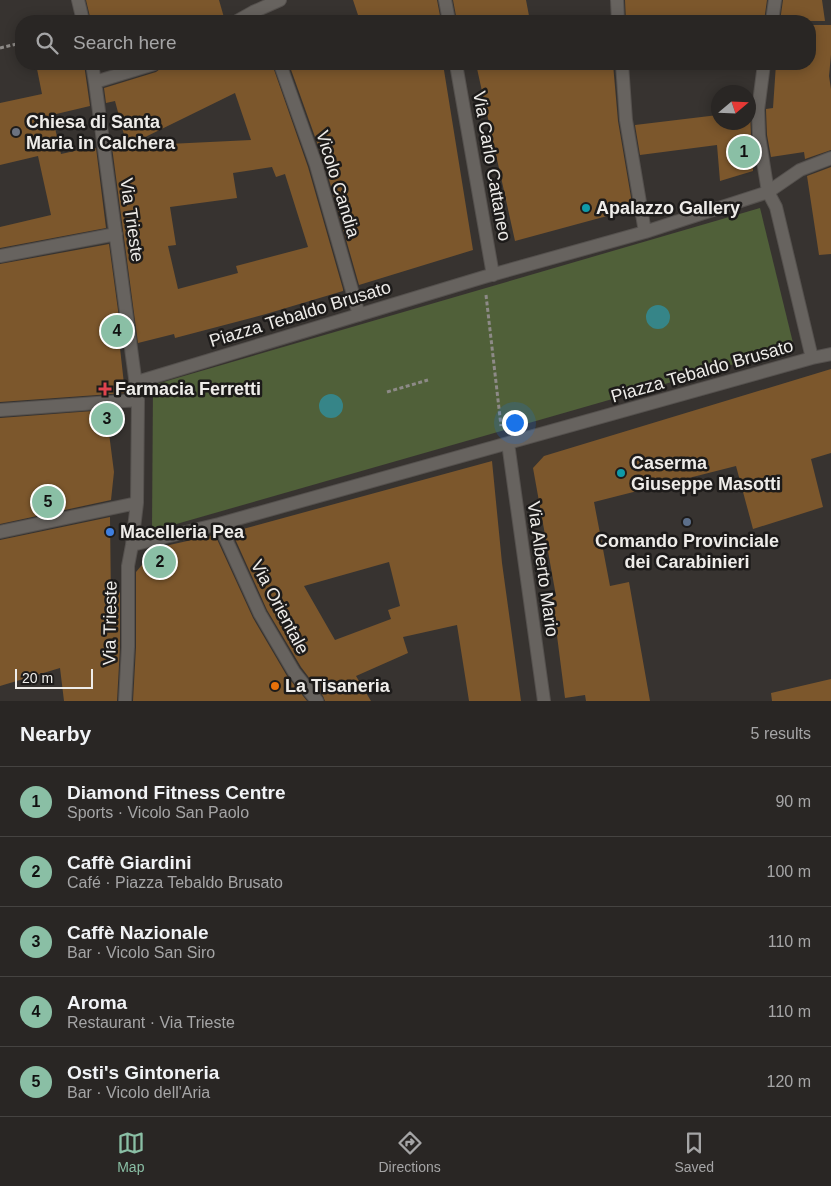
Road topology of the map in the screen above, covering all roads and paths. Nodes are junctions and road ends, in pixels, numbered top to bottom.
1 (78, 0) edge
2 (280, 0) edge
3 (445, 0) edge
4 (617, 0) edge
5 (775, 0) edge
6 (81, 15) edge
7 (259, 15) edge
8 (448, 15) edge
9 (618, 15) edge
10 (773, 15) edge
11 (15, 44) edge
12 (0, 48) edge
13 (93, 70) edge
14 (135, 70) edge
15 (282, 70) edge
16 (457, 70) edge
17 (622, 70) edge
18 (763, 70) edge
19 (96, 82) junction
20 (831, 158) edge
21 (768, 192) junction
22 (645, 232) junction
23 (116, 234) junction
24 (0, 256) edge
25 (493, 275) junction
26 (486, 296) dead end
27 (358, 315) junction
28 (831, 354) edge
29 (812, 358) junction
30 (428, 380) dead end
31 (137, 382) junction
32 (387, 392) dead end
33 (138, 400) junction
34 (0, 410) edge
35 (500, 422) dead end
36 (508, 443) junction
37 (138, 504) junction
38 (219, 524) junction
39 (0, 532) edge
40 (132, 546) junction
41 (125, 701) edge
42 (317, 701) edge
43 (544, 701) edge

1 - 6 street
2 - 7 street
3 - 8 street
4 - 9 street
5 - 10 street
11 - 12 path
13 - 19 street, Via Trieste
14 - 19 street
15 - 27 street, Vicolo Candia
16 - 25 street, Via Carlo Cattaneo
17 - 22 street
18 - 21 street
19 - 23 street, Via Trieste
20 - 21 street
21 - 22 street, Piazza Tebaldo Brusato
21 - 29 street, Piazza Tebaldo Brusato
22 - 25 street, Piazza Tebaldo Brusato
23 - 24 street
23 - 31 street, Via Trieste
25 - 27 street, Piazza Tebaldo Brusato
26 - 35 path
27 - 31 street, Piazza Tebaldo Brusato
28 - 29 street
29 - 36 street, Piazza Tebaldo Brusato
30 - 32 path
31 - 33 street
33 - 34 street
33 - 37 street
36 - 38 street, Piazza Tebaldo Brusato
36 - 43 street, Via Alberto Mario
37 - 39 street
37 - 40 street
38 - 40 street, Piazza Tebaldo Brusato
38 - 42 street, Via Orientale
40 - 41 street, Via Trieste

